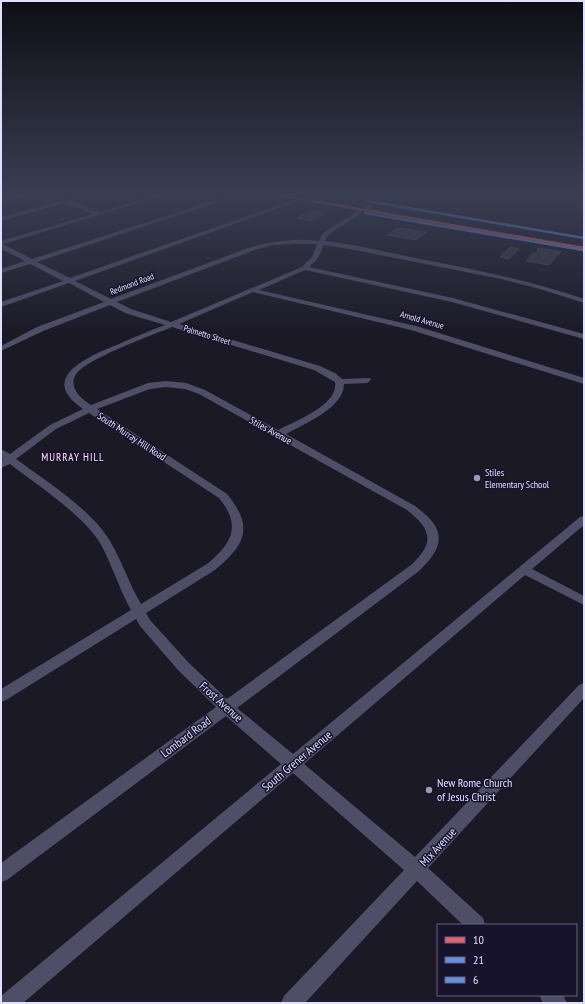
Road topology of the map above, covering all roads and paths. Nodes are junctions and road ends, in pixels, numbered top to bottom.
1 (91, 242) edge
2 (175, 242) edge
3 (320, 242) junction
4 (559, 242) edge
5 (1, 244) edge
6 (584, 246) edge
7 (31, 261) junction
8 (304, 268) junction
9 (1, 271) edge
10 (68, 281) junction
11 (252, 290) junction
12 (584, 301) edge
13 (109, 303) junction
14 (1, 305) edge
15 (170, 325) junction
16 (584, 337) edge
17 (1, 349) edge
18 (366, 380) dead end
19 (339, 382) junction
20 (584, 382) edge
21 (91, 409) junction
22 (279, 434) junction
23 (4, 459) edge
24 (584, 519) edge
25 (434, 533) joint
26 (523, 569) junction
27 (584, 601) edge
28 (139, 611) junction
29 (584, 689) edge
30 (1, 696) edge
31 (226, 707) junction
32 (294, 764) junction
33 (416, 870) junction
34 (1, 874) edge
35 (475, 924) edge
36 (8, 1003) edge
37 (290, 1003) edge

1 - 7 street
2 - 10 street
3 - 8 street, South Murray Hill Road
3 - 12 street, Redmond Road
3 - 13 street, Redmond Road
4 - 6 main road
5 - 7 street, Palmetto Street
7 - 9 street
7 - 10 street, Palmetto Street
8 - 11 street, South Murray Hill Road
8 - 16 street
10 - 13 street, Palmetto Street
10 - 14 street
11 - 15 street, South Murray Hill Road
11 - 20 street, Arnold Avenue
13 - 15 street, Palmetto Street
13 - 17 street, Redmond Road
15 - 19 street, Palmetto Street
15 - 21 street, South Murray Hill Road
18 - 19 street
19 - 22 street
21 - 22 street, Stiles Avenue
21 - 23 street, Stiles Avenue
21 - 28 street, South Murray Hill Road
22 - 25 street, Stiles Avenue
23 - 28 street, Frost Avenue
24 - 26 street, South Grener Avenue
25 - 31 street, Lombard Road
26 - 27 street
26 - 32 street, South Grener Avenue
28 - 30 street, South Murray Hill Road
28 - 31 street, Frost Avenue
29 - 33 street, Mix Avenue
31 - 32 street, Frost Avenue
31 - 34 street, Lombard Road
32 - 33 street, Frost Avenue
32 - 36 street, South Grener Avenue
33 - 35 street, Frost Avenue
33 - 37 street, Mix Avenue

